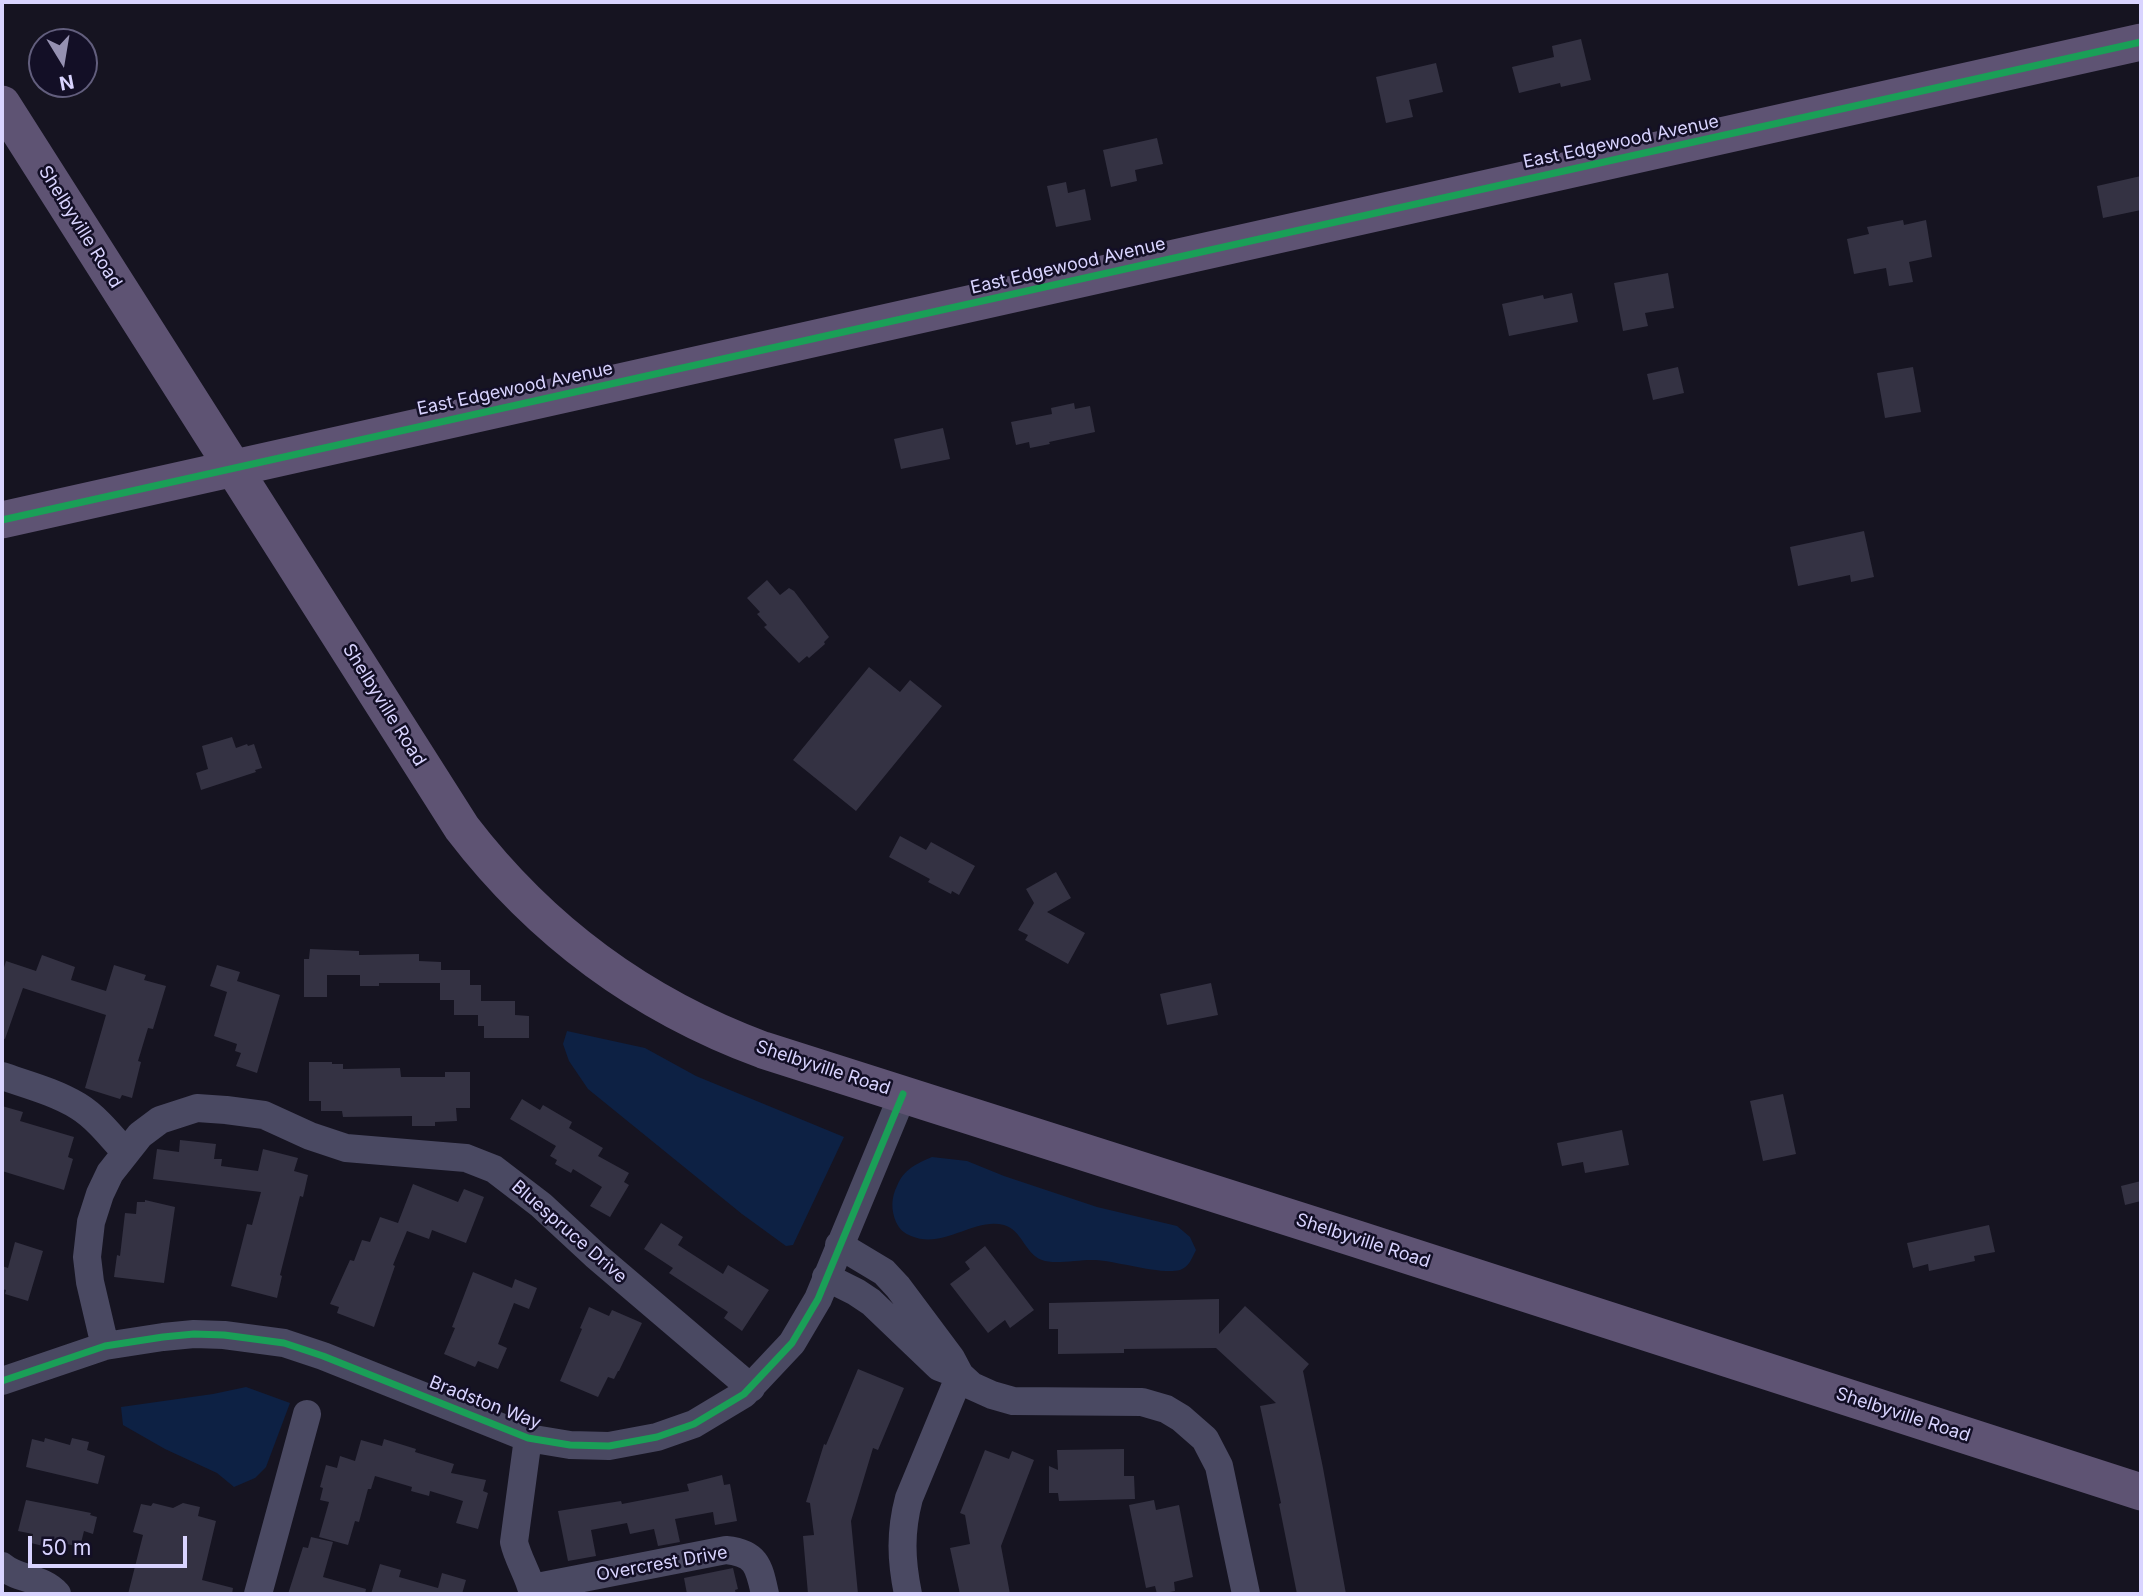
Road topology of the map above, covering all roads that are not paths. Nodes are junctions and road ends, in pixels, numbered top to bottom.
1 (2141, 42) edge
2 (2, 104) edge
3 (233, 467) junction
4 (2, 520) edge
5 (2, 1076) edge
6 (902, 1094) junction
7 (125, 1152) junction
8 (839, 1245) junction
9 (827, 1278) junction
10 (105, 1346) junction
11 (960, 1375) junction
12 (2, 1381) edge
13 (751, 1388) junction
14 (307, 1414) dead end
15 (528, 1438) junction
16 (2141, 1492) edge
17 (2, 1566) edge
18 (532, 1591) edge
19 (57, 1594) edge
20 (258, 1594) edge
21 (765, 1594) edge
22 (908, 1594) edge
23 (1245, 1594) edge

1 - 3 main road, East Edgewood Avenue
2 - 3 main road, Shelbyville Road
3 - 4 main road, East Edgewood Avenue
3 - 6 main road, Shelbyville Road
5 - 7 street
6 - 8 street, Bradston Way
6 - 16 main road, Shelbyville Road
7 - 10 street, Bluespruce Drive
7 - 13 street, Bluespruce Drive
8 - 9 street, Bradston Way
8 - 11 street
9 - 11 street
9 - 13 street, Bradston Way
10 - 12 street, Bradston Way
10 - 15 street, Bradston Way
11 - 22 street
11 - 23 street
13 - 15 street, Bradston Way
14 - 20 street
15 - 18 street, Overcrest Drive
17 - 19 street
18 - 21 street, Overcrest Drive

